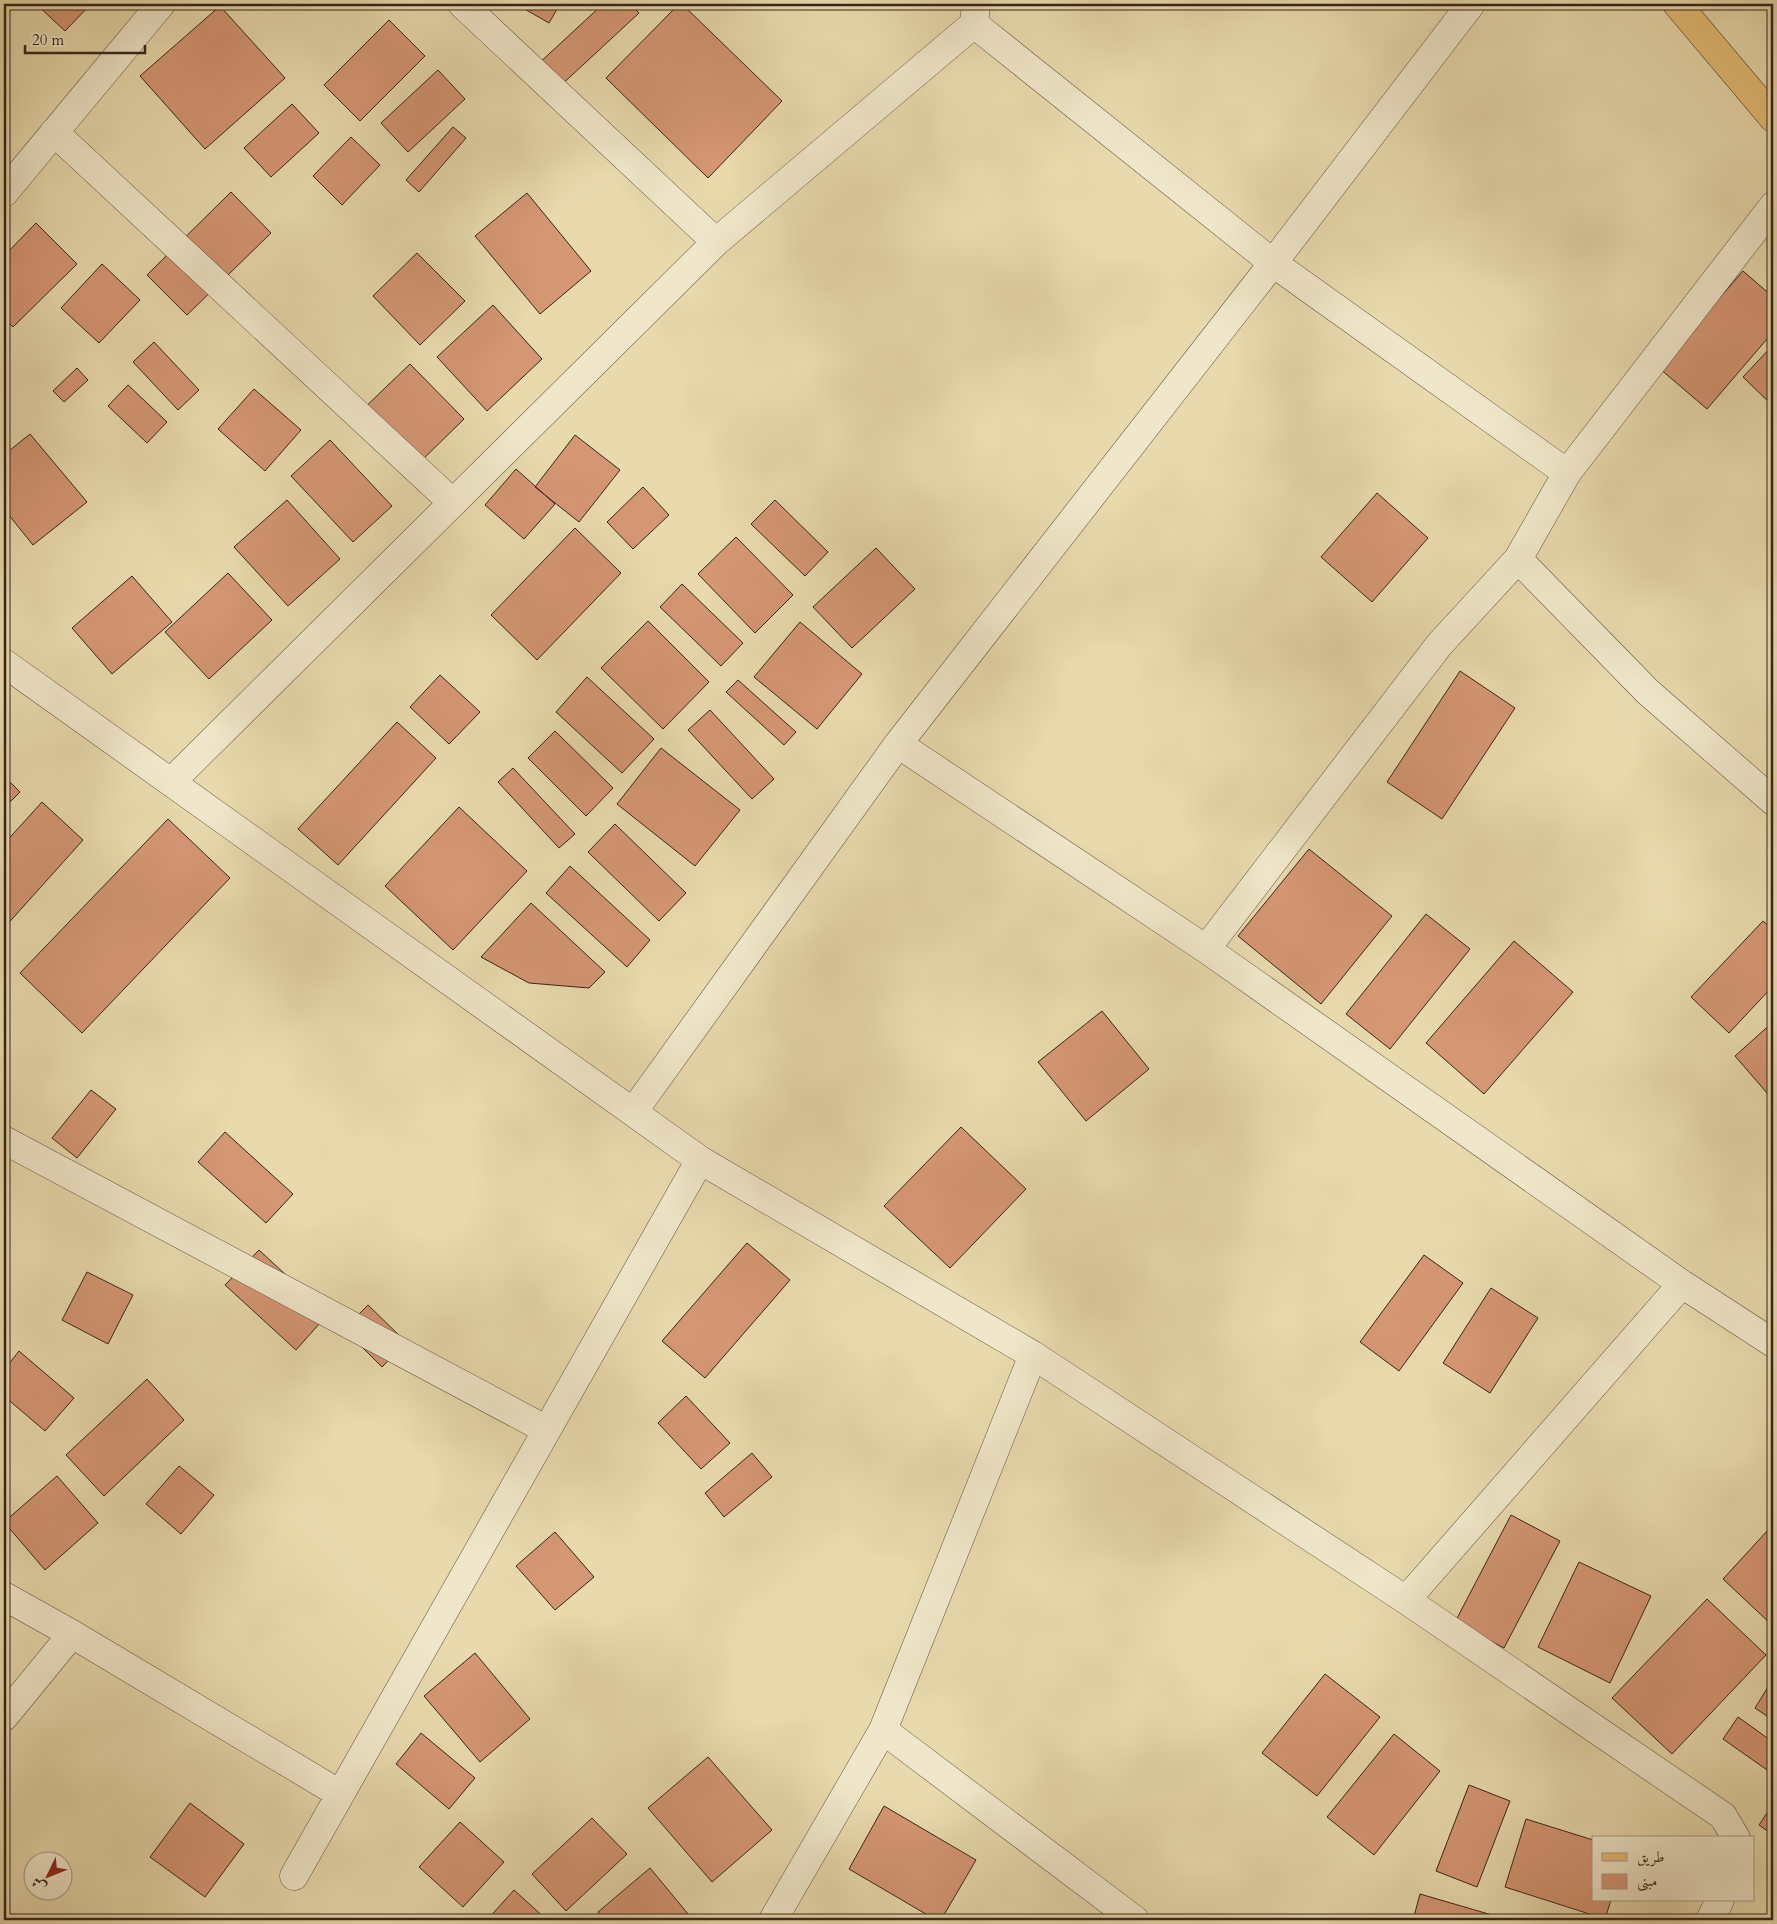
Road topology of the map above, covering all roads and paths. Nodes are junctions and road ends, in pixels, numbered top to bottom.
1 (161, 4) edge
2 (462, 4) edge
3 (1471, 4) edge
4 (1677, 4) edge
5 (975, 14) edge
6 (1773, 118) edge
7 (54, 132) junction
8 (4, 193) edge
9 (1773, 206) edge
10 (716, 242) junction
11 (1273, 263) junction
12 (1567, 473) junction
13 (453, 503) junction
14 (1518, 559) junction
15 (4, 663) edge
16 (898, 744) junction
17 (171, 782) junction
18 (1773, 801) edge
19 (1206, 949) junction
20 (633, 1112) junction
21 (4, 1140) edge
22 (700, 1160) junction
23 (1682, 1284) junction
24 (1773, 1343) edge
25 (1033, 1356) junction
26 (547, 1430) junction
27 (4, 1596) edge
28 (1406, 1600) junction
29 (72, 1634) junction
30 (4, 1717) edge
31 (883, 1730) junction
32 (340, 1794) junction
33 (1735, 1836) edge
34 (294, 1876) dead end
35 (1719, 1902) edge
36 (773, 1920) edge
37 (1135, 1920) edge
38 (1710, 1920) edge

1 - 7 street
2 - 10 street
3 - 11 street
4 - 6 main road
5 - 10 street
5 - 11 street
7 - 8 street
7 - 13 street
9 - 12 street
10 - 13 street
11 - 12 street
11 - 16 street
12 - 14 street
13 - 17 street
14 - 18 street
14 - 19 street
15 - 17 street
16 - 19 street
16 - 20 street
17 - 20 street
19 - 23 street
20 - 22 street
21 - 26 street
22 - 25 street
22 - 26 street
23 - 24 street
23 - 28 street
25 - 28 street
25 - 31 street
26 - 32 street
27 - 29 street
28 - 33 street
29 - 30 street
29 - 32 street
31 - 36 street
31 - 37 street
32 - 34 street
35 - 38 street

